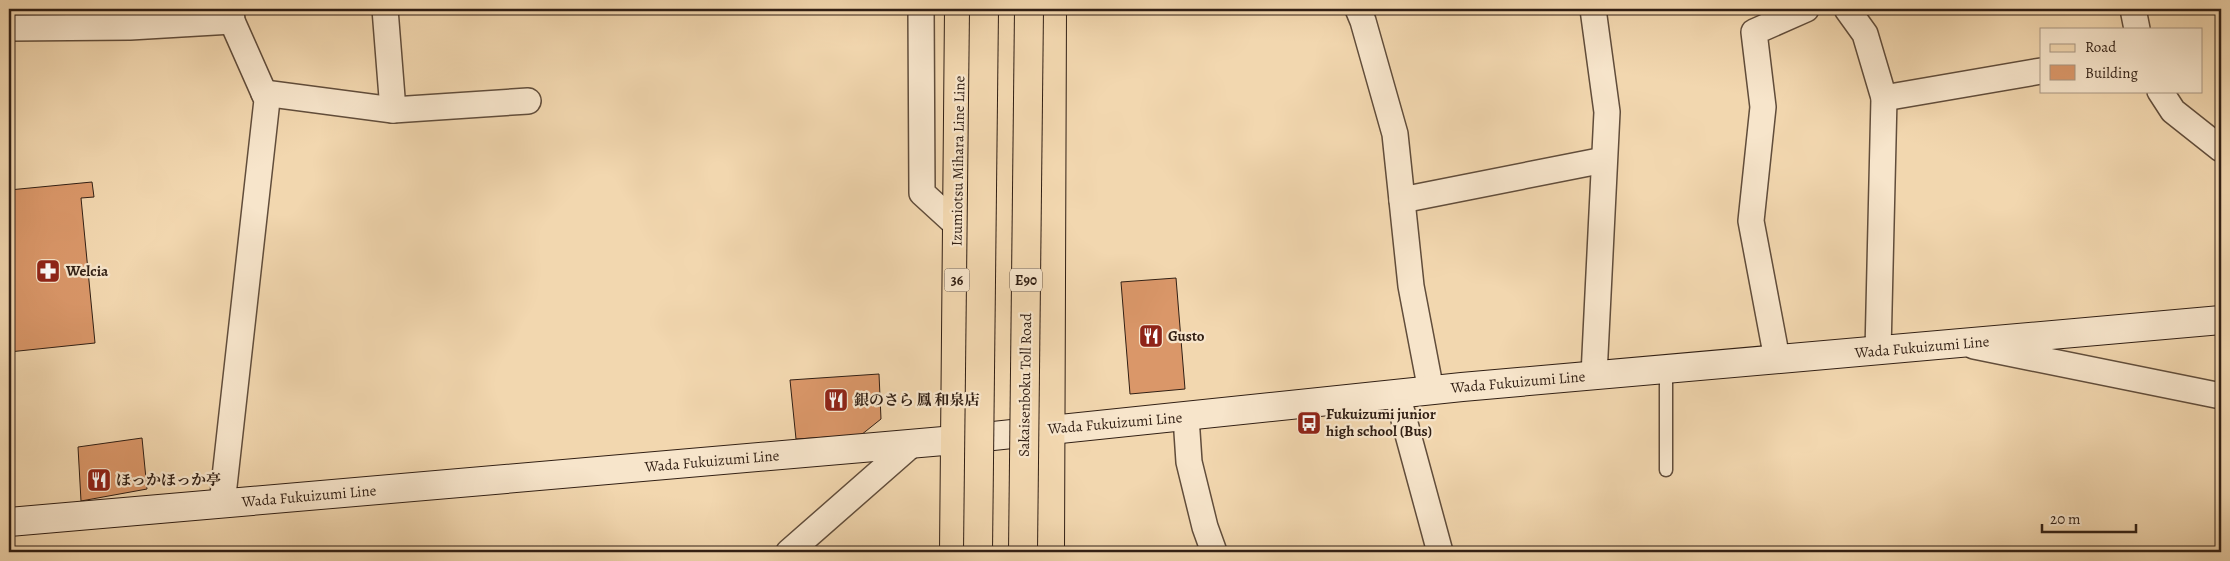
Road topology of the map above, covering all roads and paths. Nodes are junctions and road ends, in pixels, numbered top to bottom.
1 (385, 9) edge
2 (921, 9) edge
3 (960, 9) edge
4 (984, 9) edge
5 (1029, 9) edge
6 (1052, 9) edge
7 (1358, 9) edge
8 (1593, 9) edge
9 (1806, 9) edge
10 (1847, 9) edge
11 (2133, 9) edge
12 (231, 15) edge
13 (9, 28) edge
14 (2137, 28) edge
15 (2040, 71) edge
16 (2161, 92) edge
17 (264, 93) junction
18 (1884, 98) junction
19 (528, 101) dead end
20 (393, 110) junction
21 (2221, 148) edge
22 (1604, 160) junction
23 (1402, 200) junction
24 (957, 226) junction
25 (2221, 320) edge
26 (1962, 343) junction
27 (1878, 351) junction
28 (1777, 359) junction
29 (1666, 369) junction
30 (1594, 375) junction
31 (1431, 391) junction
32 (1396, 394) junction
33 (2221, 396) edge
34 (1186, 417) junction
35 (1051, 429) junction
36 (955, 440) junction
37 (912, 444) junction
38 (1666, 470) dead end
39 (222, 504) junction
40 (9, 522) edge
41 (789, 552) edge
42 (954, 552) edge
43 (978, 552) edge
44 (1023, 552) edge
45 (1050, 552) edge
46 (1214, 552) edge
47 (1440, 552) edge

1 - 20 street
2 - 24 street
3 - 24 main road, Izumiotsu Mihara Line Line / 36
4 - 43 main road, bridge
5 - 44 main road, Sakaisenboku Toll Road / E90, bridge
6 - 35 main road
7 - 23 street
8 - 22 street
9 - 28 street
10 - 18 street
11 - 14 street
12 - 13 street
12 - 17 street
15 - 18 street
16 - 21 street
17 - 20 street
17 - 39 street
18 - 27 street
19 - 20 street
22 - 23 street
22 - 30 street
23 - 31 street
24 - 36 main road, Izumiotsu Mihara Line Line / 36
25 - 26 main road, Wada Fukuizumi Line
26 - 27 main road, Wada Fukuizumi Line
26 - 33 street
27 - 28 main road, Wada Fukuizumi Line
28 - 29 main road, Wada Fukuizumi Line
29 - 30 main road, Wada Fukuizumi Line
29 - 38 lane
30 - 31 main road, Wada Fukuizumi Line
31 - 32 main road, Wada Fukuizumi Line
32 - 34 main road, Wada Fukuizumi Line
32 - 47 street
34 - 35 main road, Wada Fukuizumi Line
34 - 46 street
35 - 36 main road, Wada Fukuizumi Line
35 - 45 main road
36 - 37 main road, Wada Fukuizumi Line
36 - 42 main road, Izumiotsu Mihara Line Line / 36
37 - 39 main road, Wada Fukuizumi Line
37 - 41 street
39 - 40 main road, Wada Fukuizumi Line

